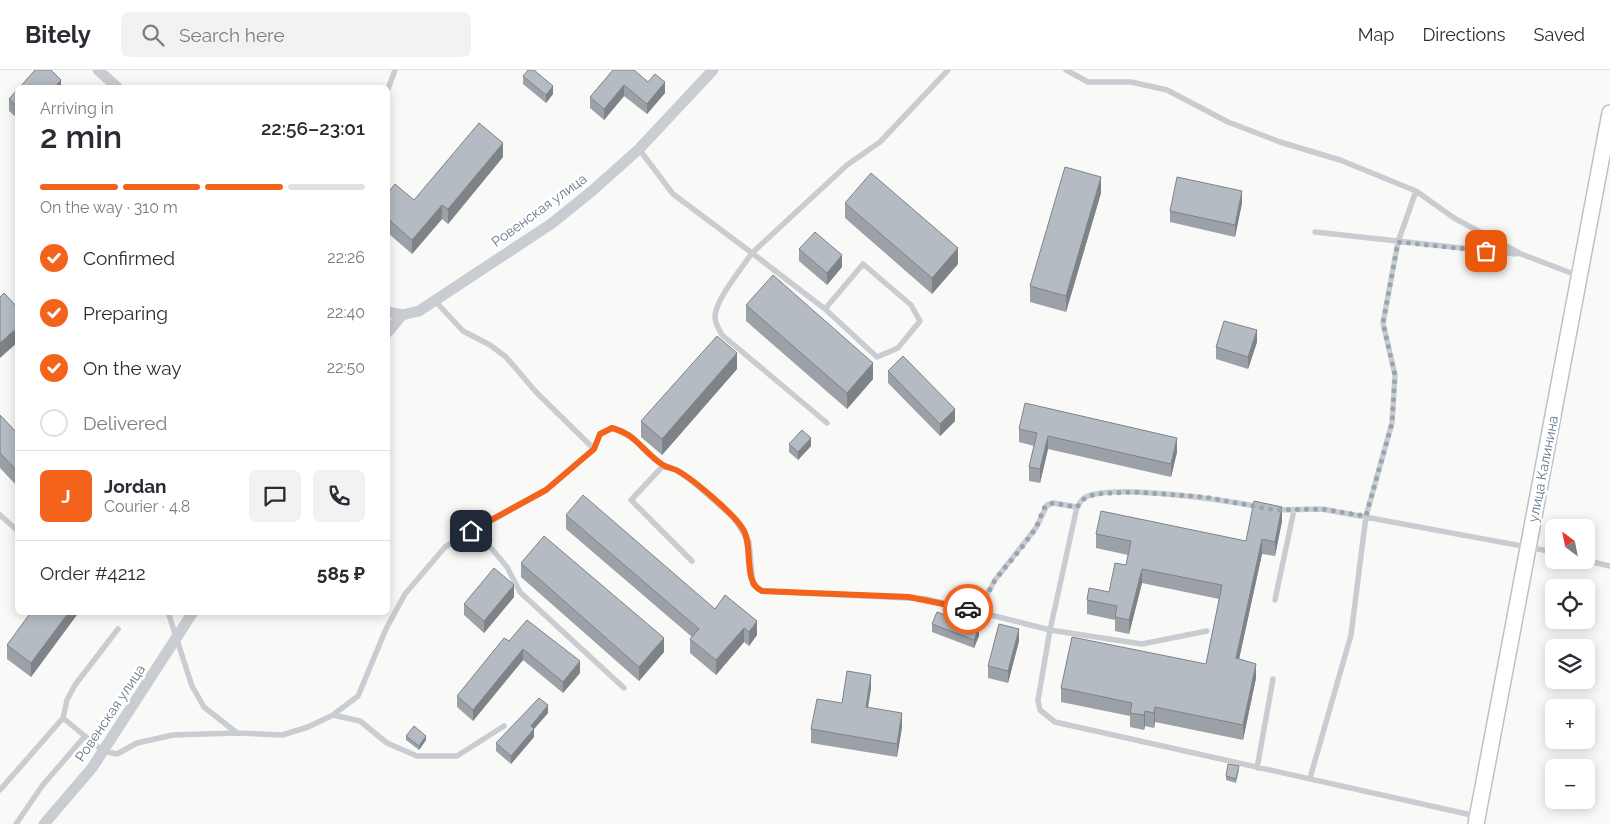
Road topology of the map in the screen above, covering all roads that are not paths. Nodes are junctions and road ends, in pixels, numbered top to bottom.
1 (98, 70) edge
2 (395, 70) edge
3 (713, 70) edge
4 (948, 70) edge
5 (1066, 70) edge
6 (115, 85) edge
7 (389, 85) edge
8 (1610, 113) edge
9 (638, 149) junction
10 (1416, 191) junction
11 (1315, 232) dead end
12 (1398, 242) junction
13 (752, 253) junction
14 (1521, 254) junction
15 (1579, 276) junction
16 (436, 302) junction
17 (825, 308) junction
18 (390, 312) edge
19 (402, 315) junction
20 (390, 330) edge
21 (827, 423) dead end
22 (594, 449) junction
23 (663, 466) junction
24 (1077, 507) junction
25 (1294, 510) junction
26 (0, 515) edge
27 (1366, 516) junction
28 (15, 528) edge
29 (471, 531) junction
30 (1529, 546) junction
31 (1545, 550) edge
32 (692, 561) dead end
33 (1595, 563) edge
34 (1610, 566) edge
35 (1275, 600) dead end
36 (978, 612) junction
37 (169, 615) edge
38 (191, 615) edge
39 (118, 629) dead end
40 (1050, 630) junction
41 (1207, 631) dead end
42 (177, 638) junction
43 (1273, 679) dead end
44 (624, 688) dead end
45 (333, 715) junction
46 (63, 718) junction
47 (504, 726) dead end
48 (237, 733) junction
49 (84, 736) junction
50 (103, 751) junction
51 (1257, 768) junction
52 (1310, 778) junction
53 (0, 790) edge
54 (1477, 820) edge
55 (16, 824) edge
56 (44, 824) edge

1 - 6 street
2 - 7 lane
3 - 9 street, Ровенская улица
4 - 13 lane
5 - 10 lane
8 - 15 main road, улица Калинина
9 - 13 lane
9 - 16 street, Ровенская улица
10 - 12 lane
10 - 14 lane
11 - 12 lane
12 - 14 lane
12 - 27 lane
13 - 17 lane
13 - 21 lane
14 - 15 lane
15 - 30 main road, улица Калинина
16 - 19 street, Ровенская улица
16 - 22 lane
17 - 17 lane
18 - 19 street
19 - 20 street
22 - 23 lane
22 - 29 lane
23 - 32 lane
23 - 36 lane
24 - 25 lane
24 - 36 lane
24 - 40 lane
25 - 27 lane
25 - 35 lane
26 - 28 lane
27 - 30 lane
27 - 52 lane
29 - 44 lane
29 - 45 lane
30 - 31 lane
30 - 54 main road, улица Калинина
33 - 34 lane
36 - 40 lane
37 - 42 lane
38 - 42 street, Ровенская улица
39 - 46 lane
40 - 41 lane
40 - 51 lane
42 - 48 lane
42 - 50 street, Ровенская улица
43 - 51 lane
45 - 47 lane
45 - 48 lane
46 - 49 lane
46 - 53 lane
48 - 50 lane
49 - 50 lane
49 - 55 lane
50 - 56 street, Ровенская улица
51 - 52 lane
52 - 54 lane

